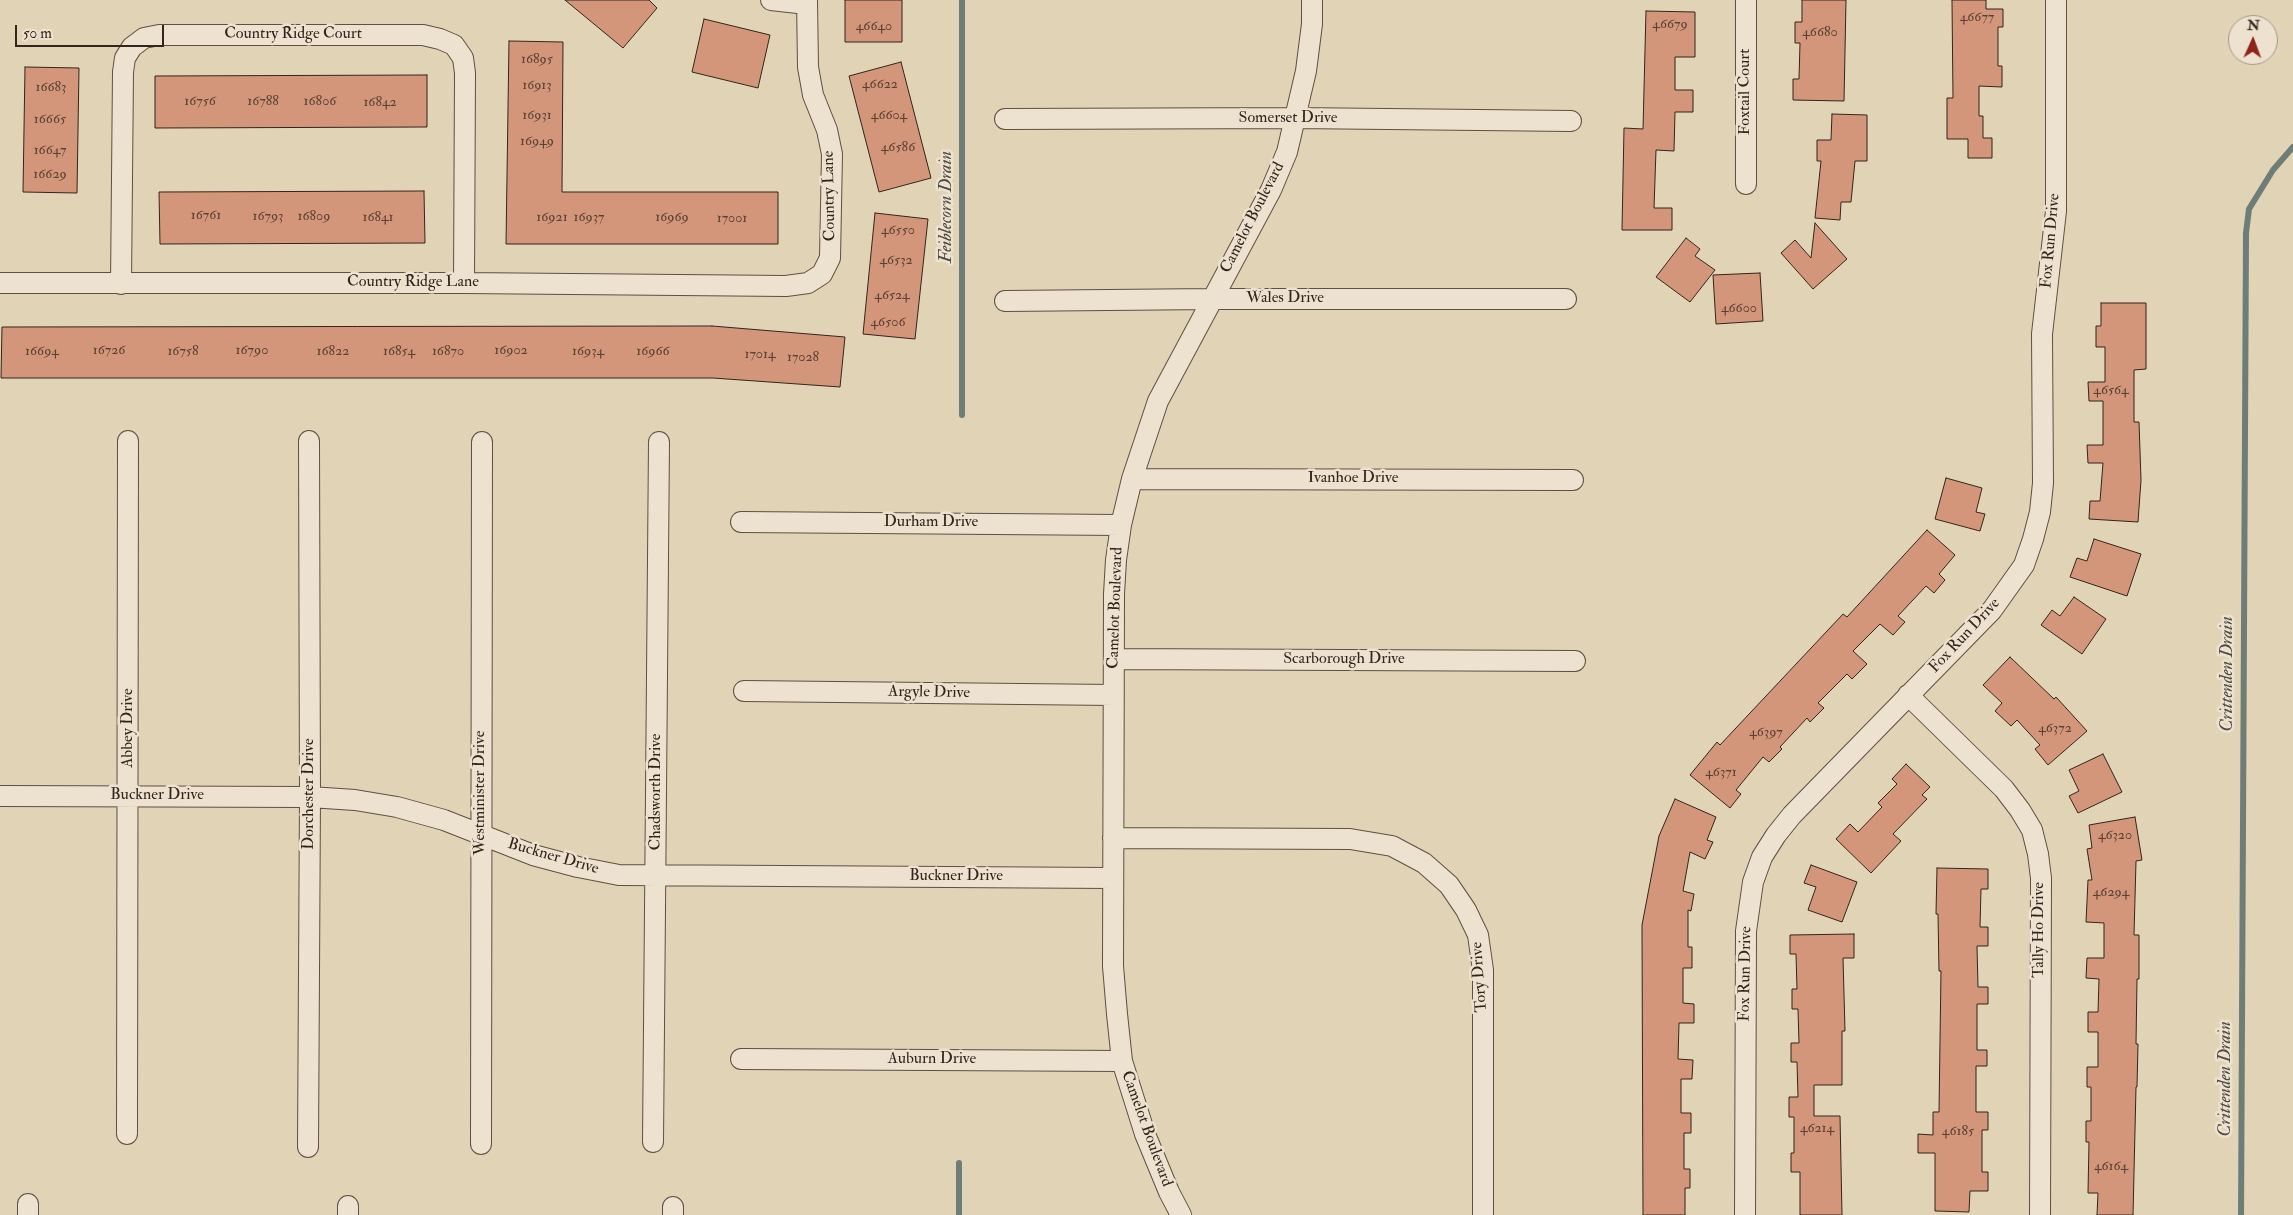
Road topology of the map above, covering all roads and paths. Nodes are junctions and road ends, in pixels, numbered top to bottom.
1 (771, 0) edge
2 (1312, 0) edge
3 (1746, 0) edge
4 (2056, 0) edge
5 (807, 2) edge
6 (1295, 118) junction
7 (1005, 119) dead end
8 (1571, 121) dead end
9 (1746, 184) dead end
10 (822, 274) joint
11 (0, 283) edge
12 (464, 283) junction
13 (122, 284) junction
14 (1211, 299) junction
15 (1566, 299) dead end
16 (1004, 301) dead end
17 (128, 441) dead end
18 (309, 441) dead end
19 (482, 442) dead end
20 (659, 442) dead end
21 (1132, 479) junction
22 (1573, 480) dead end
23 (741, 522) dead end
24 (1121, 525) junction
25 (1114, 660) junction
26 (1575, 661) dead end
27 (744, 691) dead end
28 (1113, 695) junction
29 (1908, 695) junction
30 (0, 796) edge
31 (129, 796) junction
32 (310, 797) junction
33 (480, 834) junction
34 (1114, 838) junction
35 (656, 876) junction
36 (1113, 878) junction
37 (741, 1060) dead end
38 (1122, 1062) junction
39 (127, 1134) dead end
40 (653, 1142) dead end
41 (481, 1144) dead end
42 (308, 1147) dead end
43 (1181, 1215) edge
44 (1483, 1215) edge
45 (1745, 1215) edge
46 (2040, 1215) edge

1 - 5 street
2 - 6 street, Camelot Boulevard
3 - 9 street, Foxtail Court
4 - 29 street, Fox Run Drive
5 - 10 street, Country Lane
6 - 7 street, Somerset Drive
6 - 8 street, Somerset Drive
6 - 14 street, Camelot Boulevard
10 - 12 street, Country Ridge Lane
11 - 13 street, Country Ridge Lane
12 - 13 street, Country Ridge Lane
12 - 13 street, Country Ridge Court
14 - 15 street, Wales Drive
14 - 16 street, Wales Drive
14 - 21 street, Camelot Boulevard
17 - 31 street, Abbey Drive
18 - 32 street, Dorchester Drive
19 - 33 street, Westminister Drive
20 - 35 street, Chadsworth Drive
21 - 22 street, Ivanhoe Drive
21 - 24 street, Camelot Boulevard
23 - 24 street, Durham Drive
24 - 25 street, Camelot Boulevard
25 - 26 street, Scarborough Drive
25 - 28 street, Camelot Boulevard
27 - 28 street, Argyle Drive
28 - 34 street, Camelot Boulevard
29 - 45 street, Fox Run Drive
29 - 46 street, Tally Ho Drive
30 - 31 street, Buckner Drive
31 - 32 street, Buckner Drive
31 - 39 street, Abbey Drive
32 - 33 street, Buckner Drive
32 - 42 street, Dorchester Drive
33 - 35 street, Buckner Drive
33 - 41 street, Westminister Drive
34 - 36 street, Camelot Boulevard
34 - 44 street, Tory Drive
35 - 36 street, Buckner Drive
35 - 40 street, Chadsworth Drive
36 - 38 street, Camelot Boulevard
37 - 38 street, Auburn Drive
38 - 43 street, Camelot Boulevard

